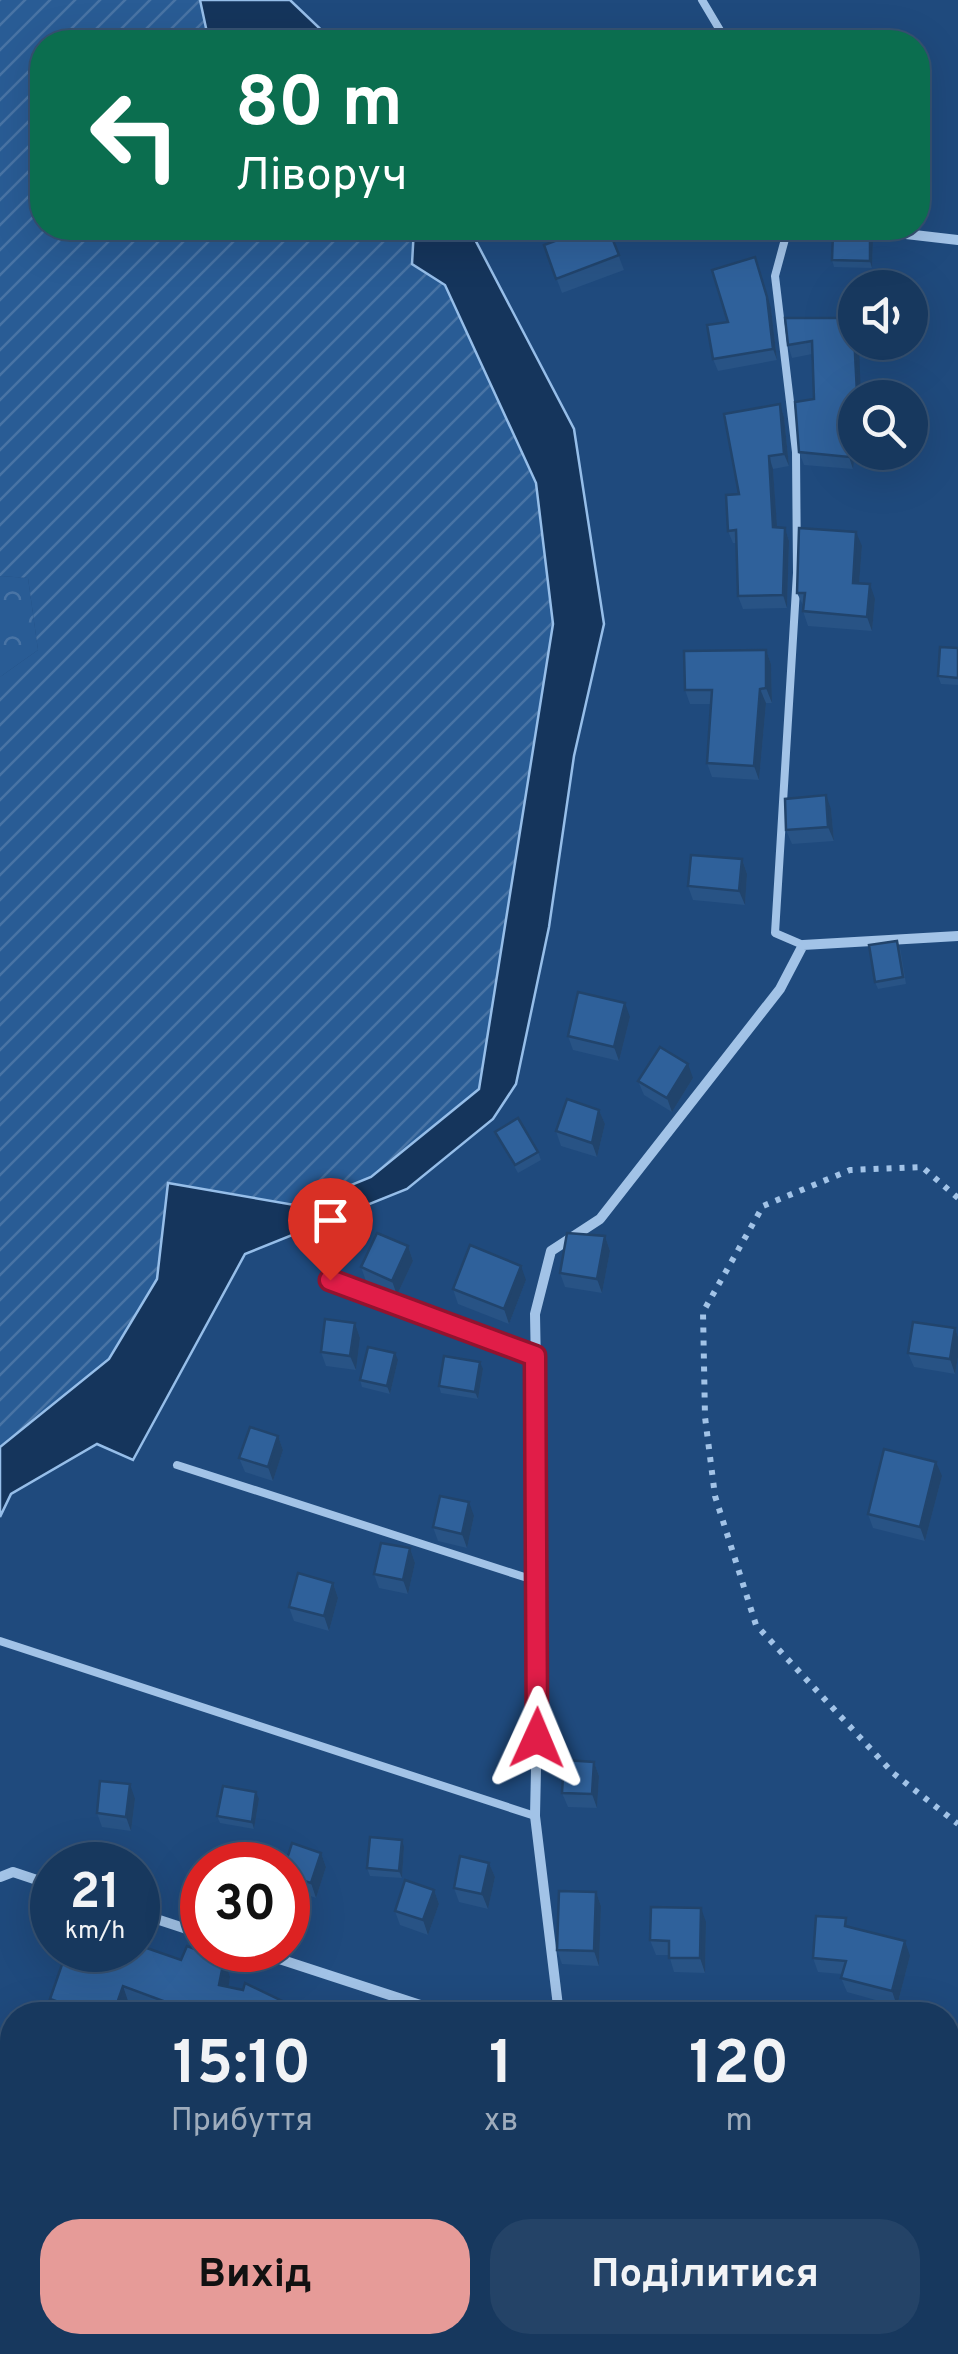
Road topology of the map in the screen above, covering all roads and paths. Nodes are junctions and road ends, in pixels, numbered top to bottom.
1 (702, 0) edge
2 (720, 30) edge
3 (930, 237) edge
4 (785, 240) edge
5 (958, 240) edge
6 (958, 936) edge
7 (803, 945) junction
8 (958, 1198) edge
9 (330, 1280) dead end
10 (535, 1356) junction
11 (177, 1466) dead end
12 (540, 1582) junction
13 (0, 1641) edge
14 (536, 1816) junction
15 (958, 1824) edge
16 (0, 1877) edge
17 (30, 1878) edge
18 (310, 1969) edge
19 (412, 2002) edge
20 (558, 2002) edge

1 - 2 lane
3 - 5 street
4 - 7 lane
6 - 7 street
7 - 10 street
8 - 15 path
9 - 10 lane
10 - 12 street
11 - 12 lane
12 - 14 street
13 - 14 lane
14 - 20 street
16 - 17 street
18 - 19 street

